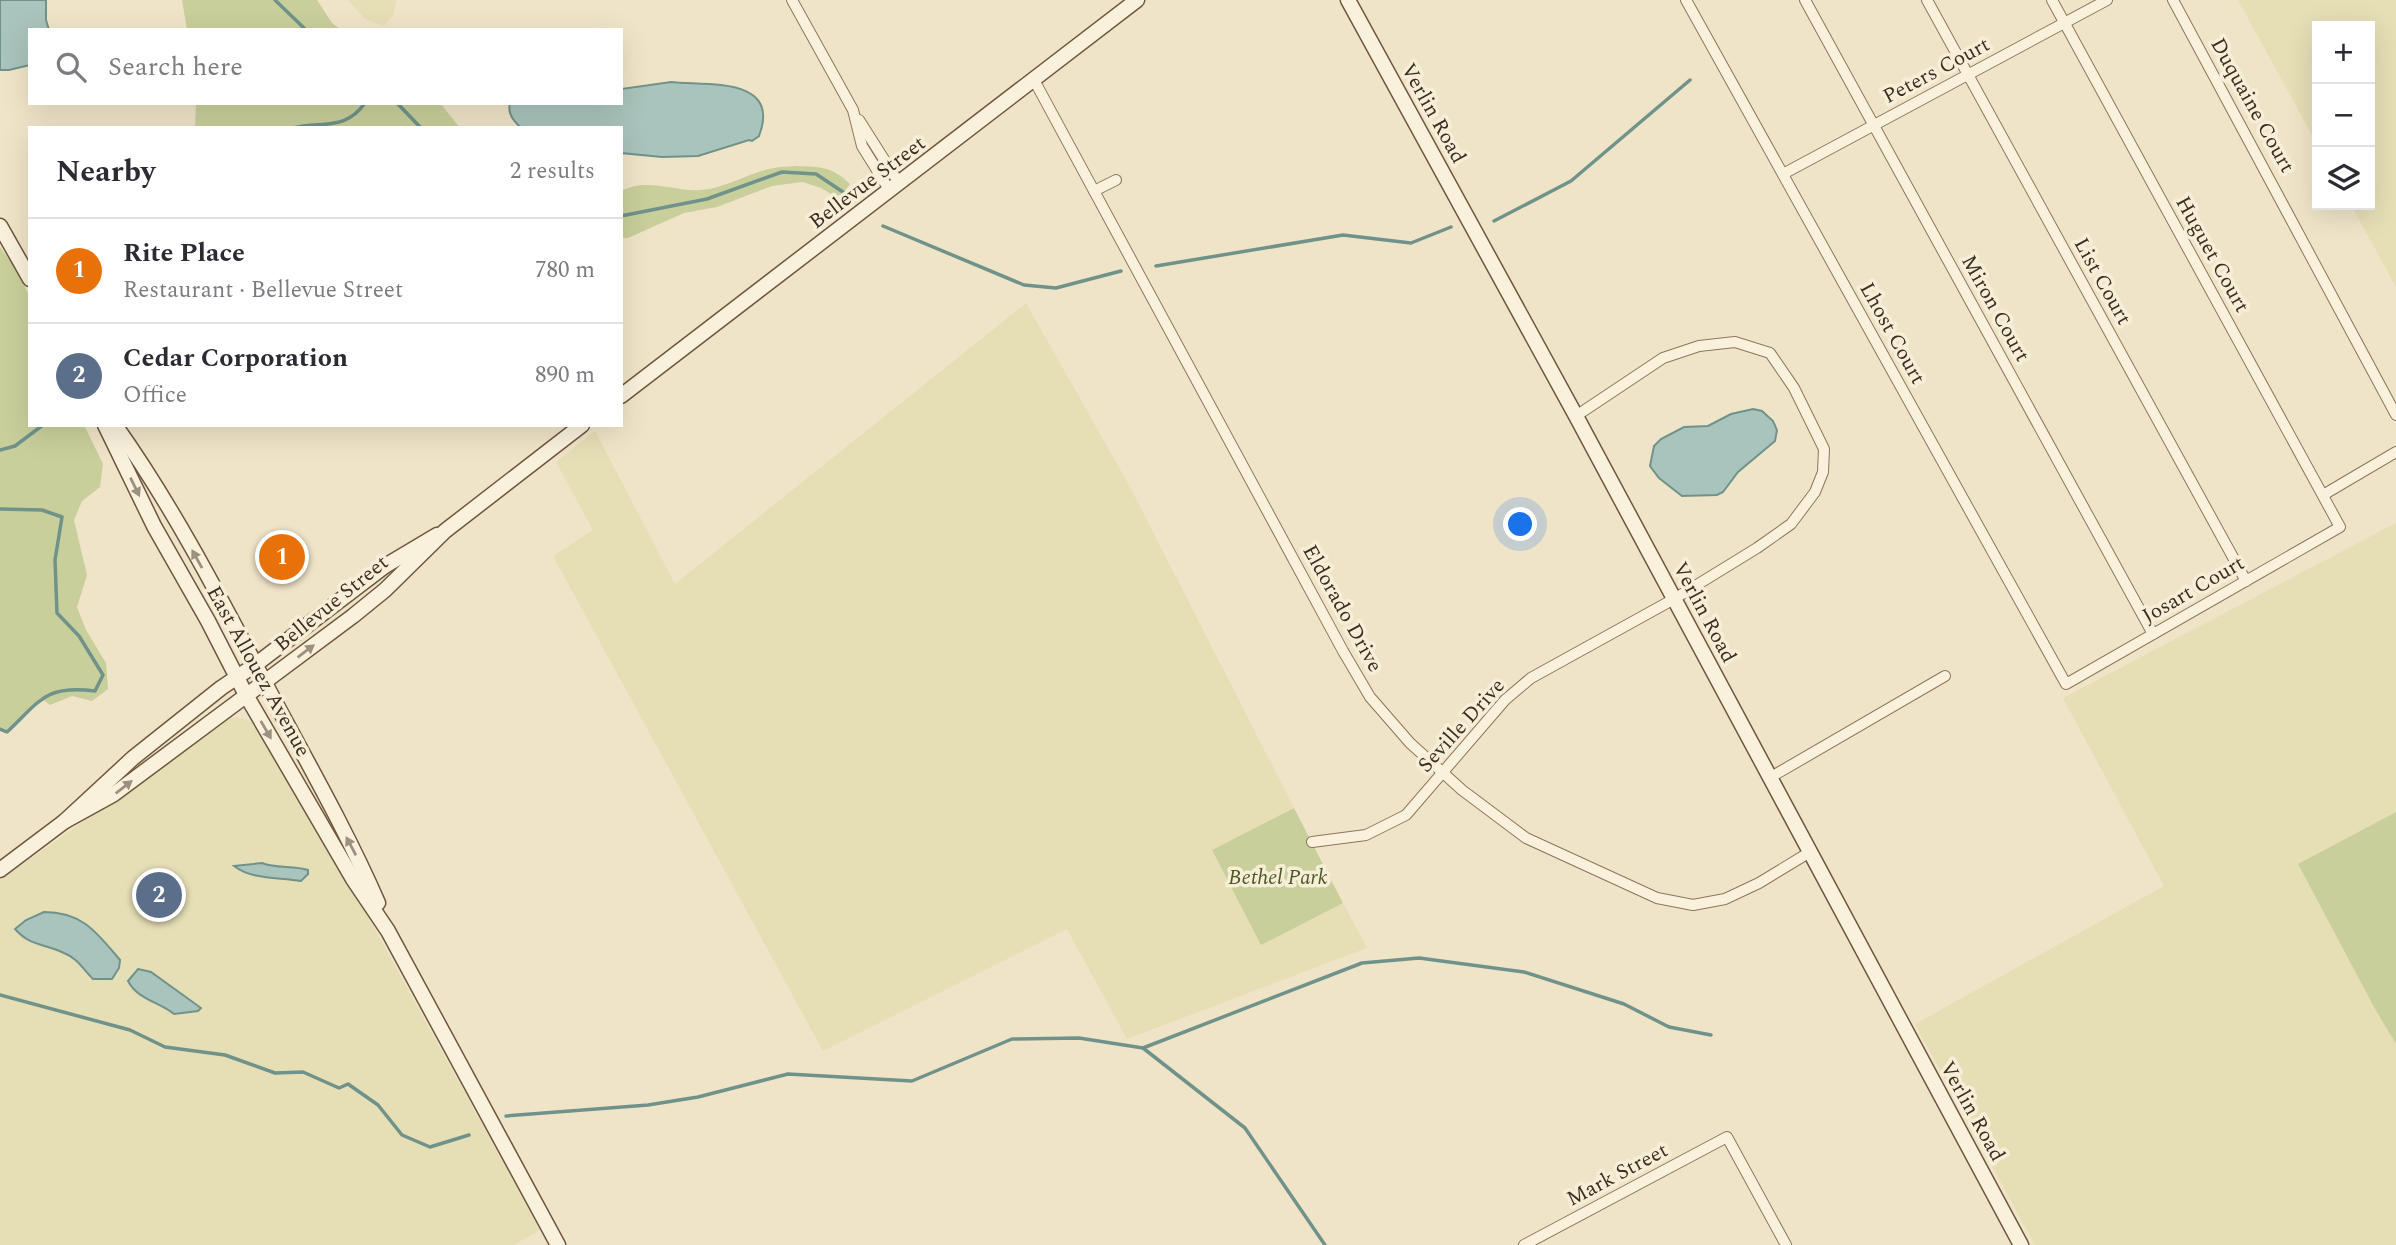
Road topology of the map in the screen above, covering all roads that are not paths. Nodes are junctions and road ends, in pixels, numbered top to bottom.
1 (792, 0) edge
2 (1137, 0) edge
3 (1348, 0) edge
4 (1686, 0) edge
5 (1805, 0) edge
6 (1927, 0) edge
7 (2052, 0) edge
8 (2107, 0) edge
9 (2174, 0) edge
10 (2065, 23) junction
11 (1968, 75) junction
12 (1034, 80) junction
13 (1874, 125) junction
14 (1783, 174) junction
15 (1116, 180) dead end
16 (894, 187) junction
17 (1094, 191) junction
18 (0, 226) edge
19 (28, 275) edge
20 (623, 394) edge
21 (2396, 415) edge
22 (1576, 416) junction
23 (106, 427) edge
24 (116, 427) edge
25 (579, 427) edge
26 (2396, 452) edge
27 (2323, 495) junction
28 (2340, 527) joint
29 (445, 531) junction
30 (2246, 581) junction
31 (1674, 599) junction
32 (2153, 634) junction
33 (255, 665) junction
34 (1945, 676) dead end
35 (237, 677) junction
36 (265, 682) junction
37 (2066, 684) joint
38 (246, 695) junction
39 (1443, 773) junction
40 (1771, 776) junction
41 (65, 821) junction
42 (1312, 842) dead end
43 (1810, 852) junction
44 (0, 870) edge
45 (388, 931) junction
46 (558, 1245) edge
47 (1524, 1245) edge
48 (1786, 1245) edge
49 (2021, 1245) edge

1 - 16 street
2 - 12 street, Bellevue Street
3 - 22 street, Verlin Road
4 - 14 street, Lhost Court
5 - 13 street, Miron Court
6 - 11 street, List Court
7 - 10 street, Huguet Court
8 - 10 street, Peters Court
9 - 21 street, Duquaine Court
10 - 11 street, Peters Court
10 - 27 street, Huguet Court
11 - 13 street, Peters Court
11 - 30 street, List Court
12 - 16 street, Bellevue Street
12 - 17 street, Eldorado Drive
13 - 14 street, Peters Court
13 - 32 street, Miron Court
14 - 37 street, Lhost Court
15 - 17 street
16 - 20 street, Bellevue Street
17 - 39 street, Eldorado Drive
18 - 19 street
22 - 31 street, Verlin Road
22 - 31 street
23 -> 35 street, East Allouez Avenue
33 -> 24 street, East Allouez Avenue
25 - 29 street, Bellevue Street
26 - 27 street
27 - 28 street, Huguet Court
28 - 30 street, Josart Court
29 - 33 street, Bellevue Street
36 -> 29 street, Bellevue Street
30 - 32 street, Josart Court
31 - 39 street, Seville Drive
31 - 40 street, Verlin Road
32 - 37 street, Josart Court
33 - 35 street, Bellevue Street
33 - 36 street, East Allouez Avenue
34 - 40 street
35 - 38 street, East Allouez Avenue
35 - 41 street, Bellevue Street
36 - 38 street, Bellevue Street
45 -> 36 street, East Allouez Avenue
41 -> 38 street, Bellevue Street
38 -> 45 street, East Allouez Avenue
39 - 42 street, Seville Drive
39 - 43 street, Eldorado Drive
40 - 43 street, Verlin Road
41 - 44 street, Bellevue Street
43 - 49 street, Verlin Road
45 - 46 street, East Allouez Avenue
47 - 48 street, Mark Street

